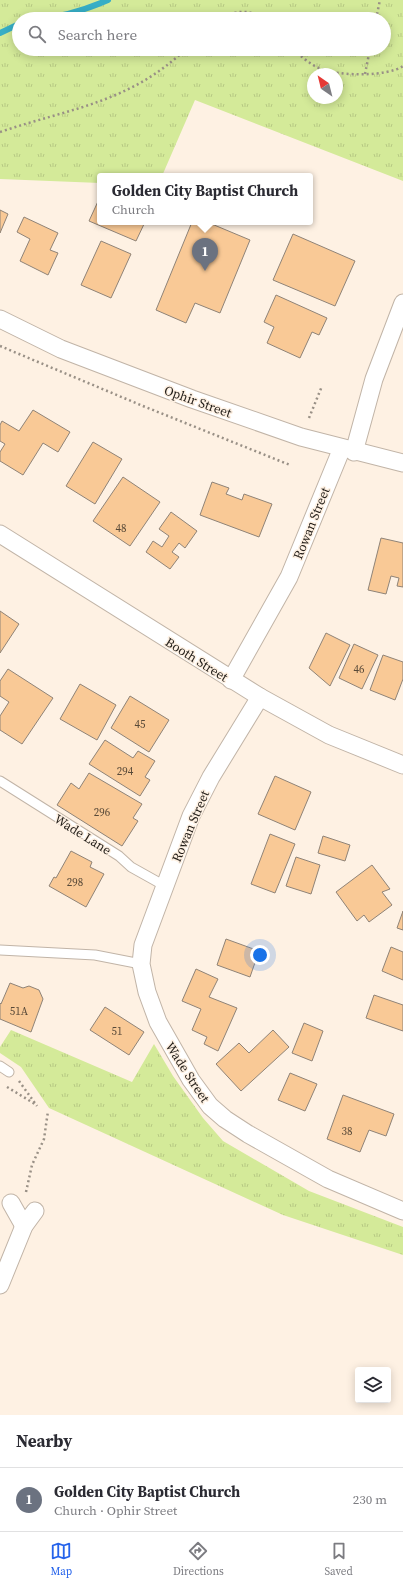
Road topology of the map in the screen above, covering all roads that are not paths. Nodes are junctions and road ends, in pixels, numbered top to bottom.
1 (403, 303) edge
2 (0, 319) edge
3 (348, 450) junction
4 (403, 463) edge
5 (0, 534) edge
6 (231, 680) junction
7 (260, 698) junction
8 (403, 765) edge
9 (0, 782) edge
10 (165, 886) junction
11 (0, 950) edge
12 (141, 964) junction
13 (0, 1066) edge
14 (8, 1072) road end
15 (11, 1203) dead end
16 (403, 1211) edge
17 (0, 1285) edge

1 - 3 street, Rowan Street
2 - 3 street, Ophir Street
3 - 4 street, Ophir Street
3 - 6 street, Rowan Street
5 - 6 street, Booth Street
6 - 7 street, Booth Street
7 - 8 street, Booth Street
7 - 10 street, Rowan Street
9 - 10 lane, Wade Lane
10 - 12 street, Rowan Street
11 - 12 lane
12 - 16 street, Wade Street
13 - 14 lane
15 - 17 street

